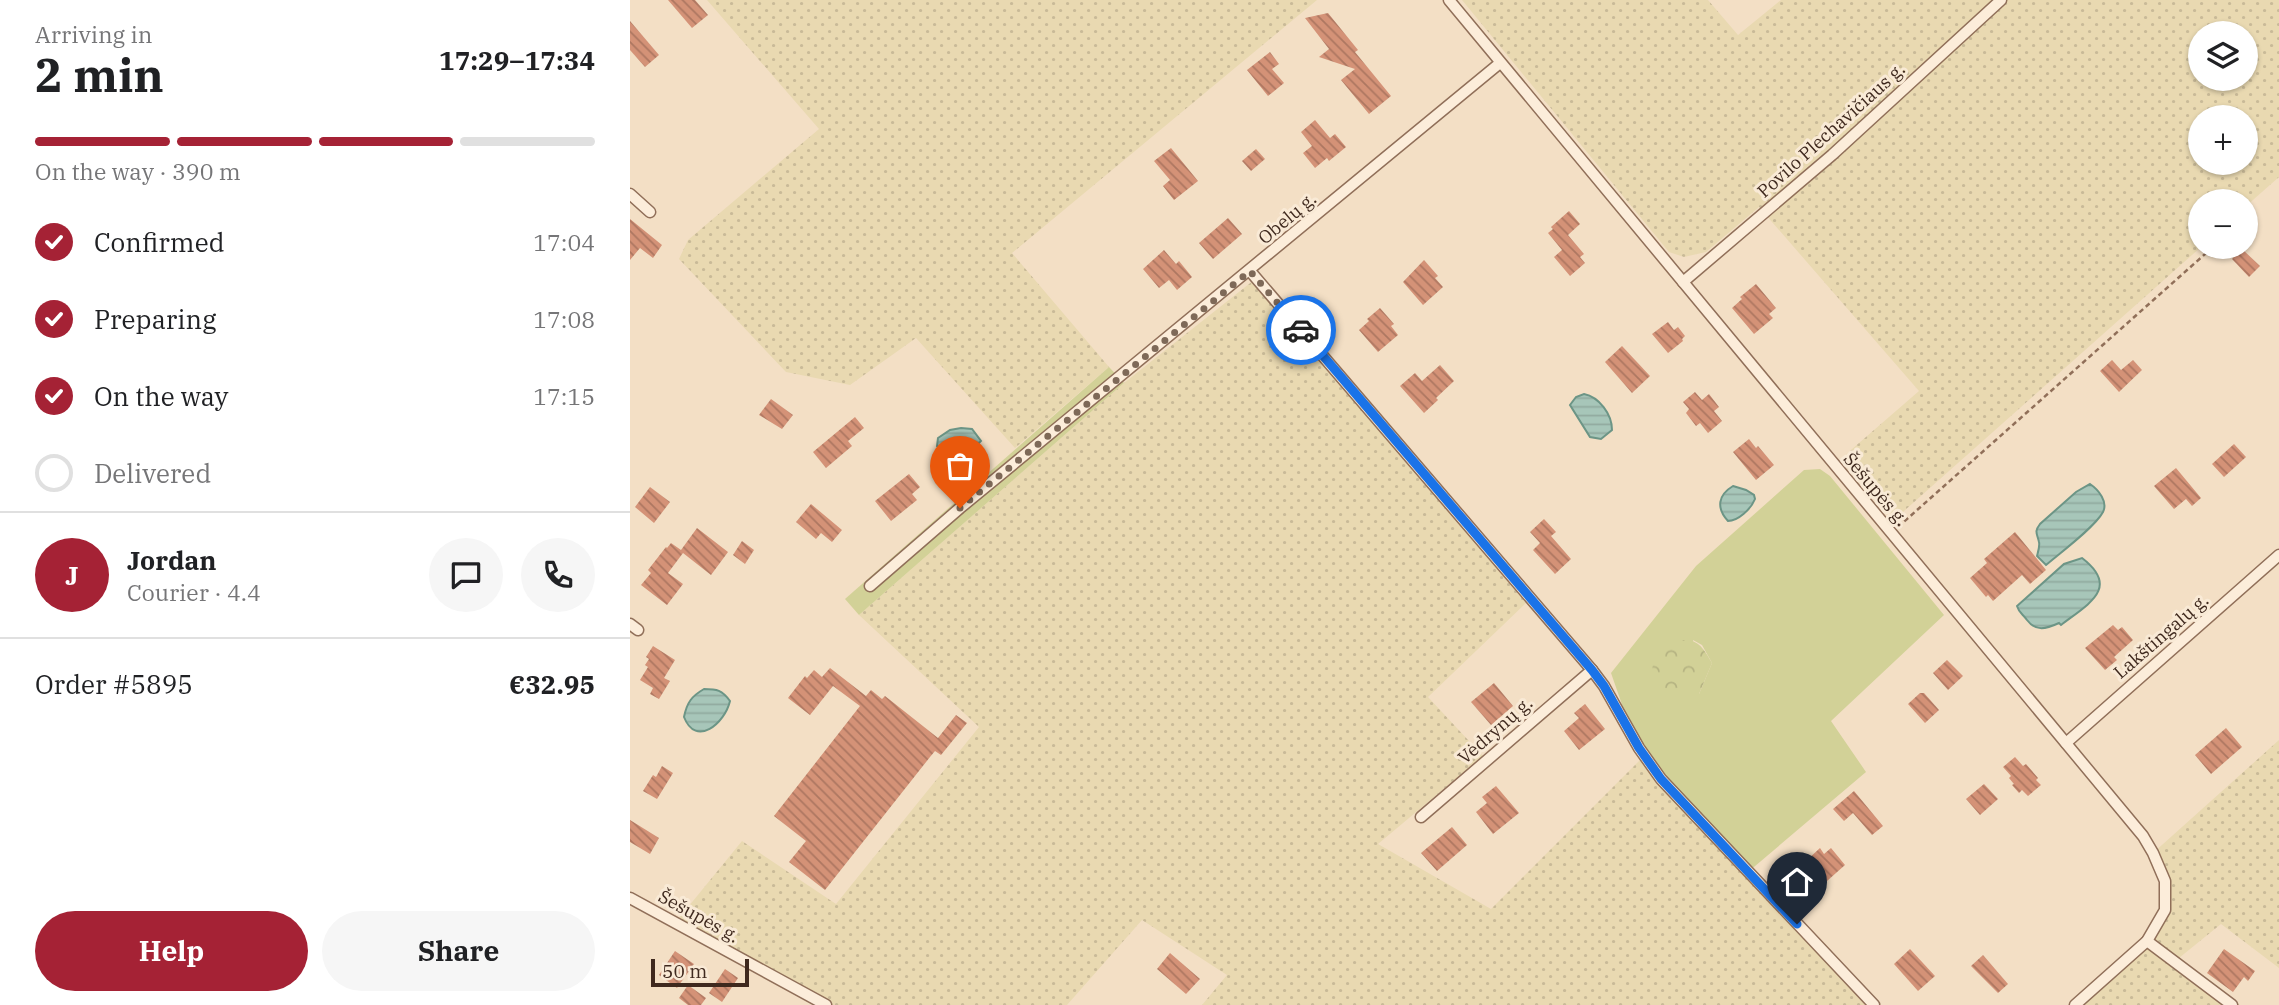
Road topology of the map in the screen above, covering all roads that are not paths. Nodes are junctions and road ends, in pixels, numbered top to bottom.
1 (1449, 0) edge
2 (2001, 0) edge
3 (1500, 63) junction
4 (630, 194) edge
5 (650, 212) dead end
6 (1250, 271) junction
7 (1683, 282) junction
8 (2279, 555) edge
9 (870, 586) dead end
10 (1592, 670) junction
11 (2066, 743) junction
12 (1421, 817) dead end
13 (630, 898) edge
14 (2147, 942) junction
15 (826, 1005) edge
16 (1874, 1005) edge
17 (2075, 1005) edge
18 (2232, 1005) edge

1 - 3 street, Šešupės g.
2 - 7 street, Povilo Plechavičiaus g.
3 - 6 street, Obelų g.
3 - 7 street, Šešupės g.
4 - 5 street
6 - 9 street, Obelų g.
6 - 10 street
7 - 11 street, Šešupės g.
8 - 11 street, Lakštingalų g.
10 - 12 street, Vėdrynų g.
10 - 16 street
11 - 14 street, Šešupės g.
13 - 15 street, Šešupės g.
14 - 17 street, Šešupės g.
14 - 18 street

